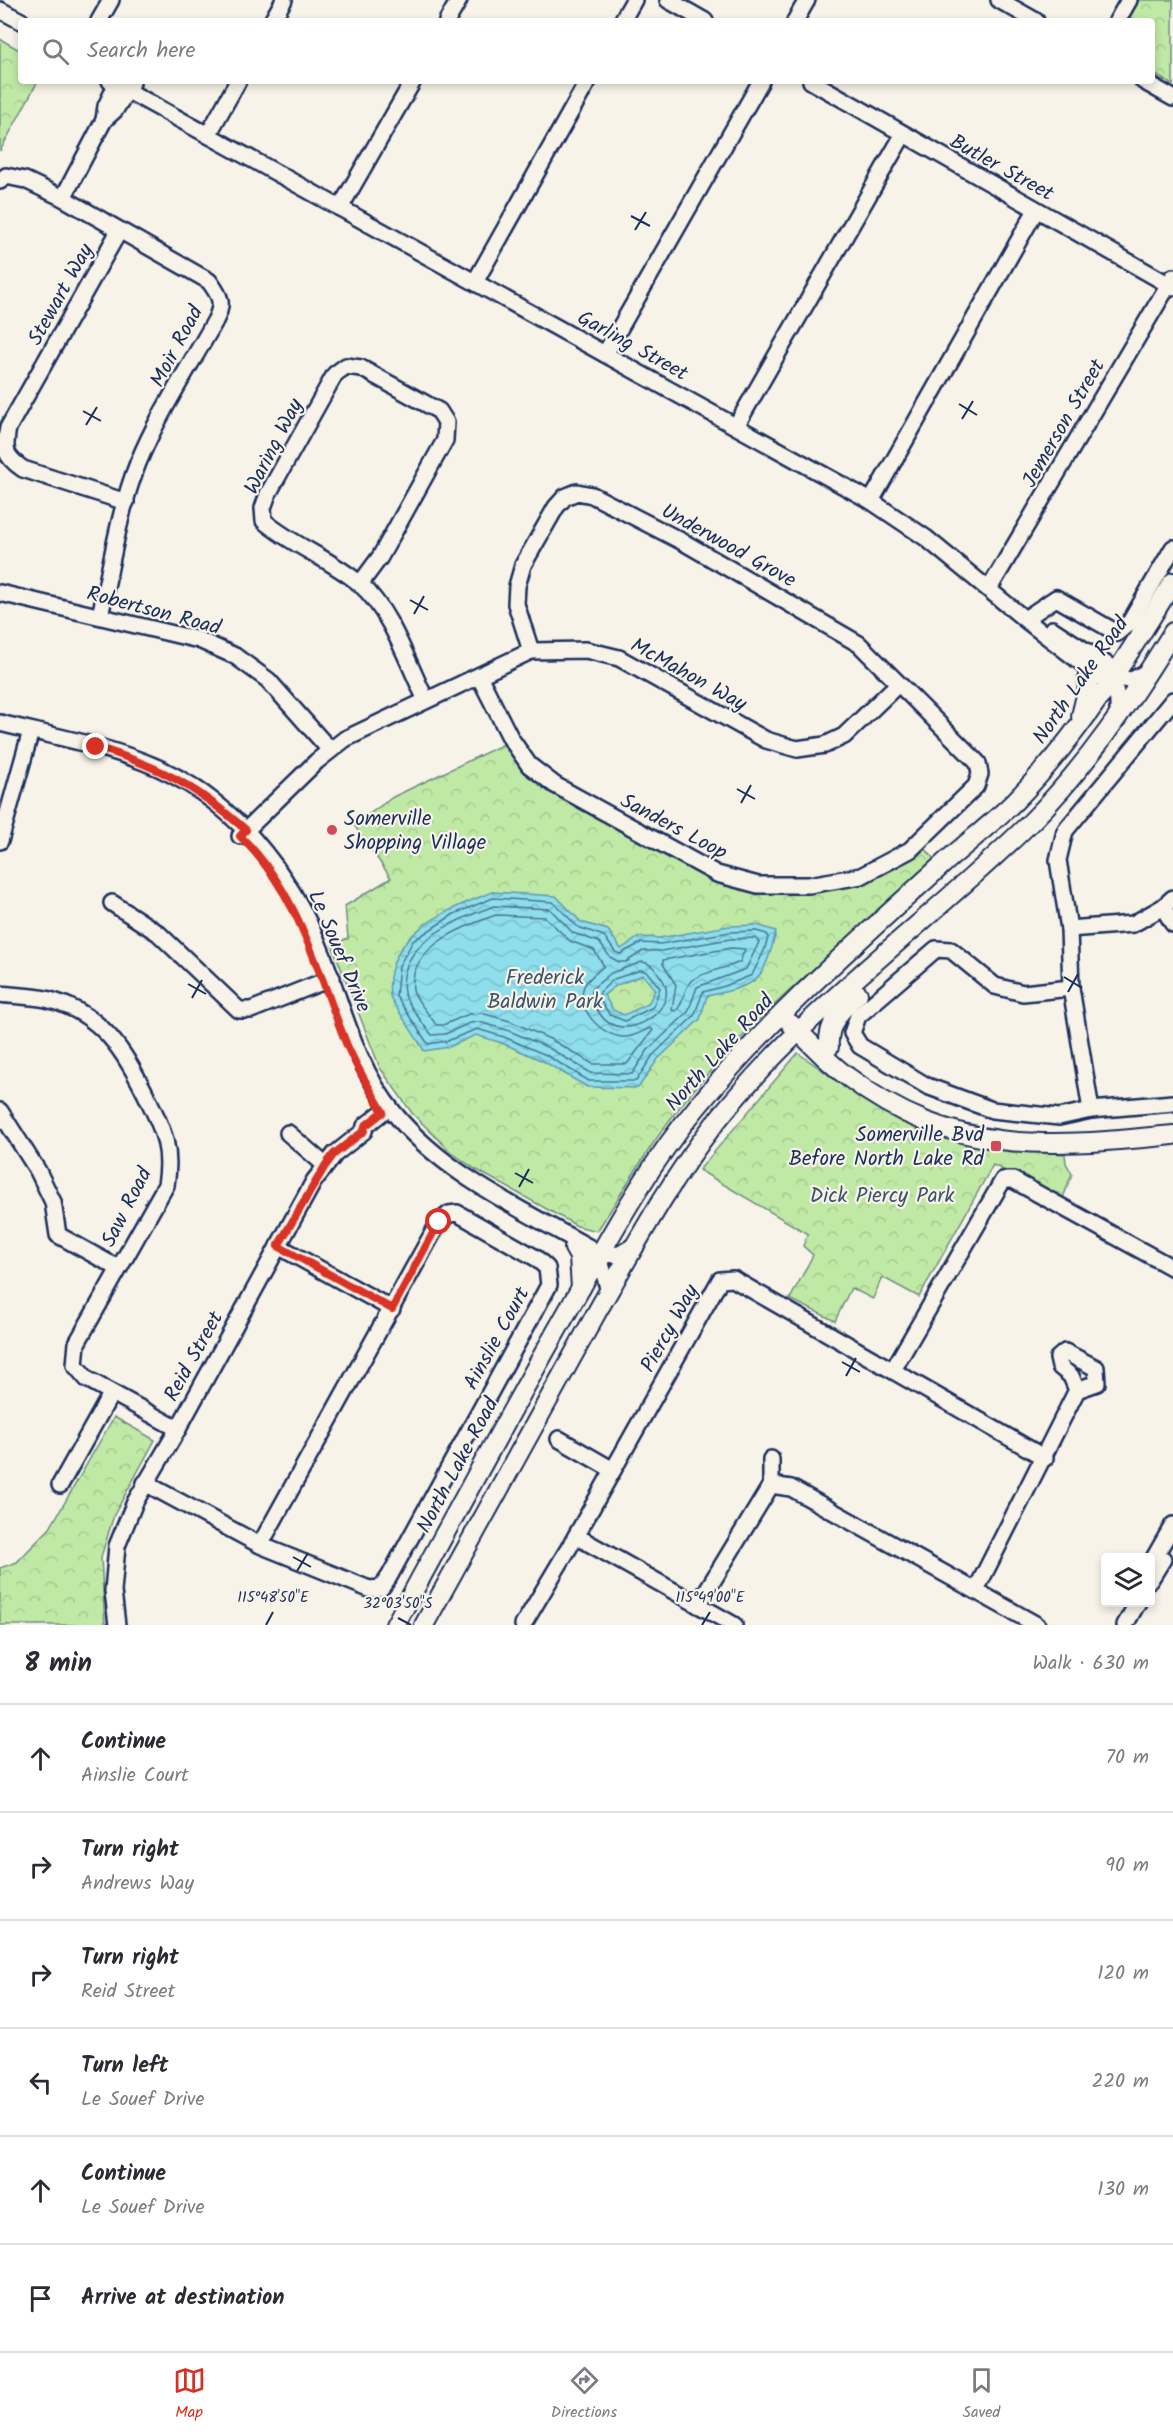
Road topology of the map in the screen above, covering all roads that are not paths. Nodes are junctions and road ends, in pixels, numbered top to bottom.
1 (111, 0) edge
2 (284, 0) edge
3 (459, 0) edge
4 (634, 0) edge
5 (668, 0) edge
6 (807, 0) edge
7 (999, 0) edge
8 (1129, 0) edge
9 (0, 10) edge
10 (101, 18) edge
11 (274, 18) edge
12 (449, 18) edge
13 (624, 18) edge
14 (700, 18) edge
15 (797, 18) edge
16 (1031, 18) edge
17 (1119, 18) edge
18 (18, 19) edge
19 (0, 20) edge
20 (18, 30) edge
21 (122, 84) edge
22 (236, 84) edge
23 (411, 84) edge
24 (586, 84) edge
25 (759, 84) edge
26 (816, 84) edge
27 (1148, 84) edge
28 (1173, 98) edge
29 (210, 131) junction
30 (903, 135) junction
31 (3, 178) edge
32 (63, 198) junction
33 (342, 204) junction
34 (1036, 210) junction
35 (119, 231) junction
36 (476, 279) junction
37 (1172, 283) edge
38 (607, 351) junction
39 (738, 423) junction
40 (872, 498) junction
41 (126, 502) junction
42 (1173, 548) edge
43 (1173, 582) edge
44 (360, 584) junction
45 (991, 586) junction
46 (0, 593) edge
47 (100, 616) junction
48 (1028, 617) junction
49 (1173, 632) edge
50 (531, 651) junction
51 (1088, 667) junction
52 (1150, 670) junction
53 (479, 676) junction
54 (1112, 680) junction
55 (898, 684) junction
56 (426, 700) junction
57 (1173, 700) edge
58 (1118, 718) junction
59 (0, 723) edge
60 (1076, 732) junction
61 (0, 733) edge
62 (30, 735) junction
63 (330, 750) junction
64 (980, 774) joint
65 (246, 836) junction
66 (0, 841) edge
67 (1168, 902) edge
68 (112, 903) dead end
69 (1173, 924) edge
70 (917, 925) junction
71 (1069, 929) junction
72 (328, 980) junction
73 (1071, 988) junction
74 (0, 994) edge
75 (786, 1010) junction
76 (803, 1028) junction
77 (829, 1047) junction
78 (1173, 1103) edge
79 (1091, 1110) junction
80 (0, 1111) edge
81 (388, 1113) junction
82 (1173, 1127) edge
83 (288, 1133) dead end
84 (1173, 1135) edge
85 (325, 1166) junction
86 (635, 1245) junction
87 (278, 1246) junction
88 (574, 1248) junction
89 (599, 1257) junction
90 (118, 1268) junction
91 (1173, 1268) edge
92 (581, 1288) junction
93 (609, 1291) junction
94 (392, 1309) junction
95 (893, 1370) junction
96 (1077, 1390) dead end
97 (111, 1394) junction
98 (178, 1429) junction
99 (559, 1438) dead end
100 (1045, 1458) junction
101 (771, 1460) dead end
102 (613, 1470) junction
103 (145, 1483) junction
104 (60, 1485) dead end
105 (771, 1485) junction
106 (1173, 1525) edge
107 (576, 1536) junction
108 (1173, 1540) edge
109 (260, 1545) junction
110 (1155, 1556) edge
111 (1155, 1571) edge
112 (976, 1590) junction
113 (698, 1605) junction
114 (1126, 1607) edge
115 (1135, 1607) edge
116 (117, 1625) edge
117 (395, 1625) edge
118 (424, 1625) edge
119 (523, 1625) edge
120 (734, 1625) edge
121 (1037, 1625) edge
122 (1117, 1625) edge
123 (1125, 1625) edge

1 - 10 street
2 - 11 street
3 - 12 street
4 - 13 street
5 - 14 street
6 - 15 street
7 - 16 street
8 - 17 street
9 - 18 street
19 - 20 street
21 - 29 street, Garling Street
21 - 32 street
22 - 29 street
23 - 33 street
24 - 36 street
25 - 38 street
26 - 30 street, Butler Street
27 - 28 street
29 - 33 street, Garling Street
30 - 34 street, Butler Street
30 - 39 street
31 - 32 street, Moir Road
32 - 35 street, Moir Road
33 - 36 street, Garling Street
34 - 37 street, Butler Street
34 - 40 street
35 - 41 street, Moir Road
35 - 41 street, Stewart Way
36 - 38 street, Garling Street
37 - 45 street, Jemerson Street
38 - 39 street, Garling Street
39 - 40 street, Garling Street
40 - 45 street, Garling Street
41 - 47 street, Moir Road
42 - 48 street
43 - 54 main road, North Lake Road
44 - 44 street, Waring Way
44 - 56 street, Waring Way
45 - 48 street, Garling Street
46 - 47 street, Robertson Road
47 - 63 street, Robertson Road
48 - 51 street, Garling Street
48 - 54 street, Garling Street
49 - 52 main road, North Lake Road
50 - 53 street, McMahon Way
50 - 55 street, McMahon Way
50 - 55 street, Underwood Grove
51 - 54 street, Garling Street
51 - 60 main road
52 - 54 street
52 - 58 main road, North Lake Road
53 - 56 street, McMahon Way
53 - 64 street, Sanders Loop
54 - 58 street, Garling Street
54 - 60 main road, North Lake Road
55 - 64 street, Underwood Grove
56 - 63 street, McMahon Way
57 - 71 street
58 - 70 main road, North Lake Road
59 - 62 street, Le Souef Drive
60 - 75 main road, North Lake Road
61 - 62 street, Le Souef Drive
62 - 65 street, Le Souef Drive
62 - 66 street
63 - 65 street, McMahon Way
65 - 72 street, Le Souef Drive
67 - 69 street
67 - 71 street
68 - 72 street
70 - 76 main road, North Lake Road
70 - 77 main road
71 - 73 street
72 - 81 street, Le Souef Drive
73 - 79 street
73 - 79 street
74 - 90 street, Saw Road
75 - 76 main road
75 - 89 main road, North Lake Road
76 - 77 main road
76 - 84 main road
76 - 86 main road, North Lake Road
77 - 82 main road
78 - 79 street
80 - 90 street
81 - 85 street, Reid Street
81 - 88 street, Le Souef Drive
81 - 89 street, Le Souef Drive
83 - 85 street
85 - 87 street, Reid Street
86 - 89 street
86 - 93 main road, North Lake Road
87 - 94 street
87 - 98 street, Reid Street
88 - 89 street, Le Souef Drive
88 - 92 main road
89 - 92 main road, North Lake Road
89 - 93 street
90 - 97 street, Saw Road
91 - 95 street
92 - 117 main road, North Lake Road
93 - 118 main road, North Lake Road
94 - 109 street, Ainslie Court
94 - 109 street, Ainslie Court
95 - 100 street, Piercy Way
95 - 102 street, Piercy Way
96 - 100 street
97 - 98 street, Saw Road
97 - 104 street
98 - 103 street, Reid Street
99 - 102 street
100 - 112 street
101 - 105 street
102 - 107 street, Piercy Way
103 - 109 street
103 - 116 street, Reid Street
105 - 112 street
105 - 113 street
106 - 110 street
107 - 113 street
107 - 119 street, Piercy Way
108 - 111 street
112 - 121 street
113 - 120 street
114 - 122 street
115 - 123 street

